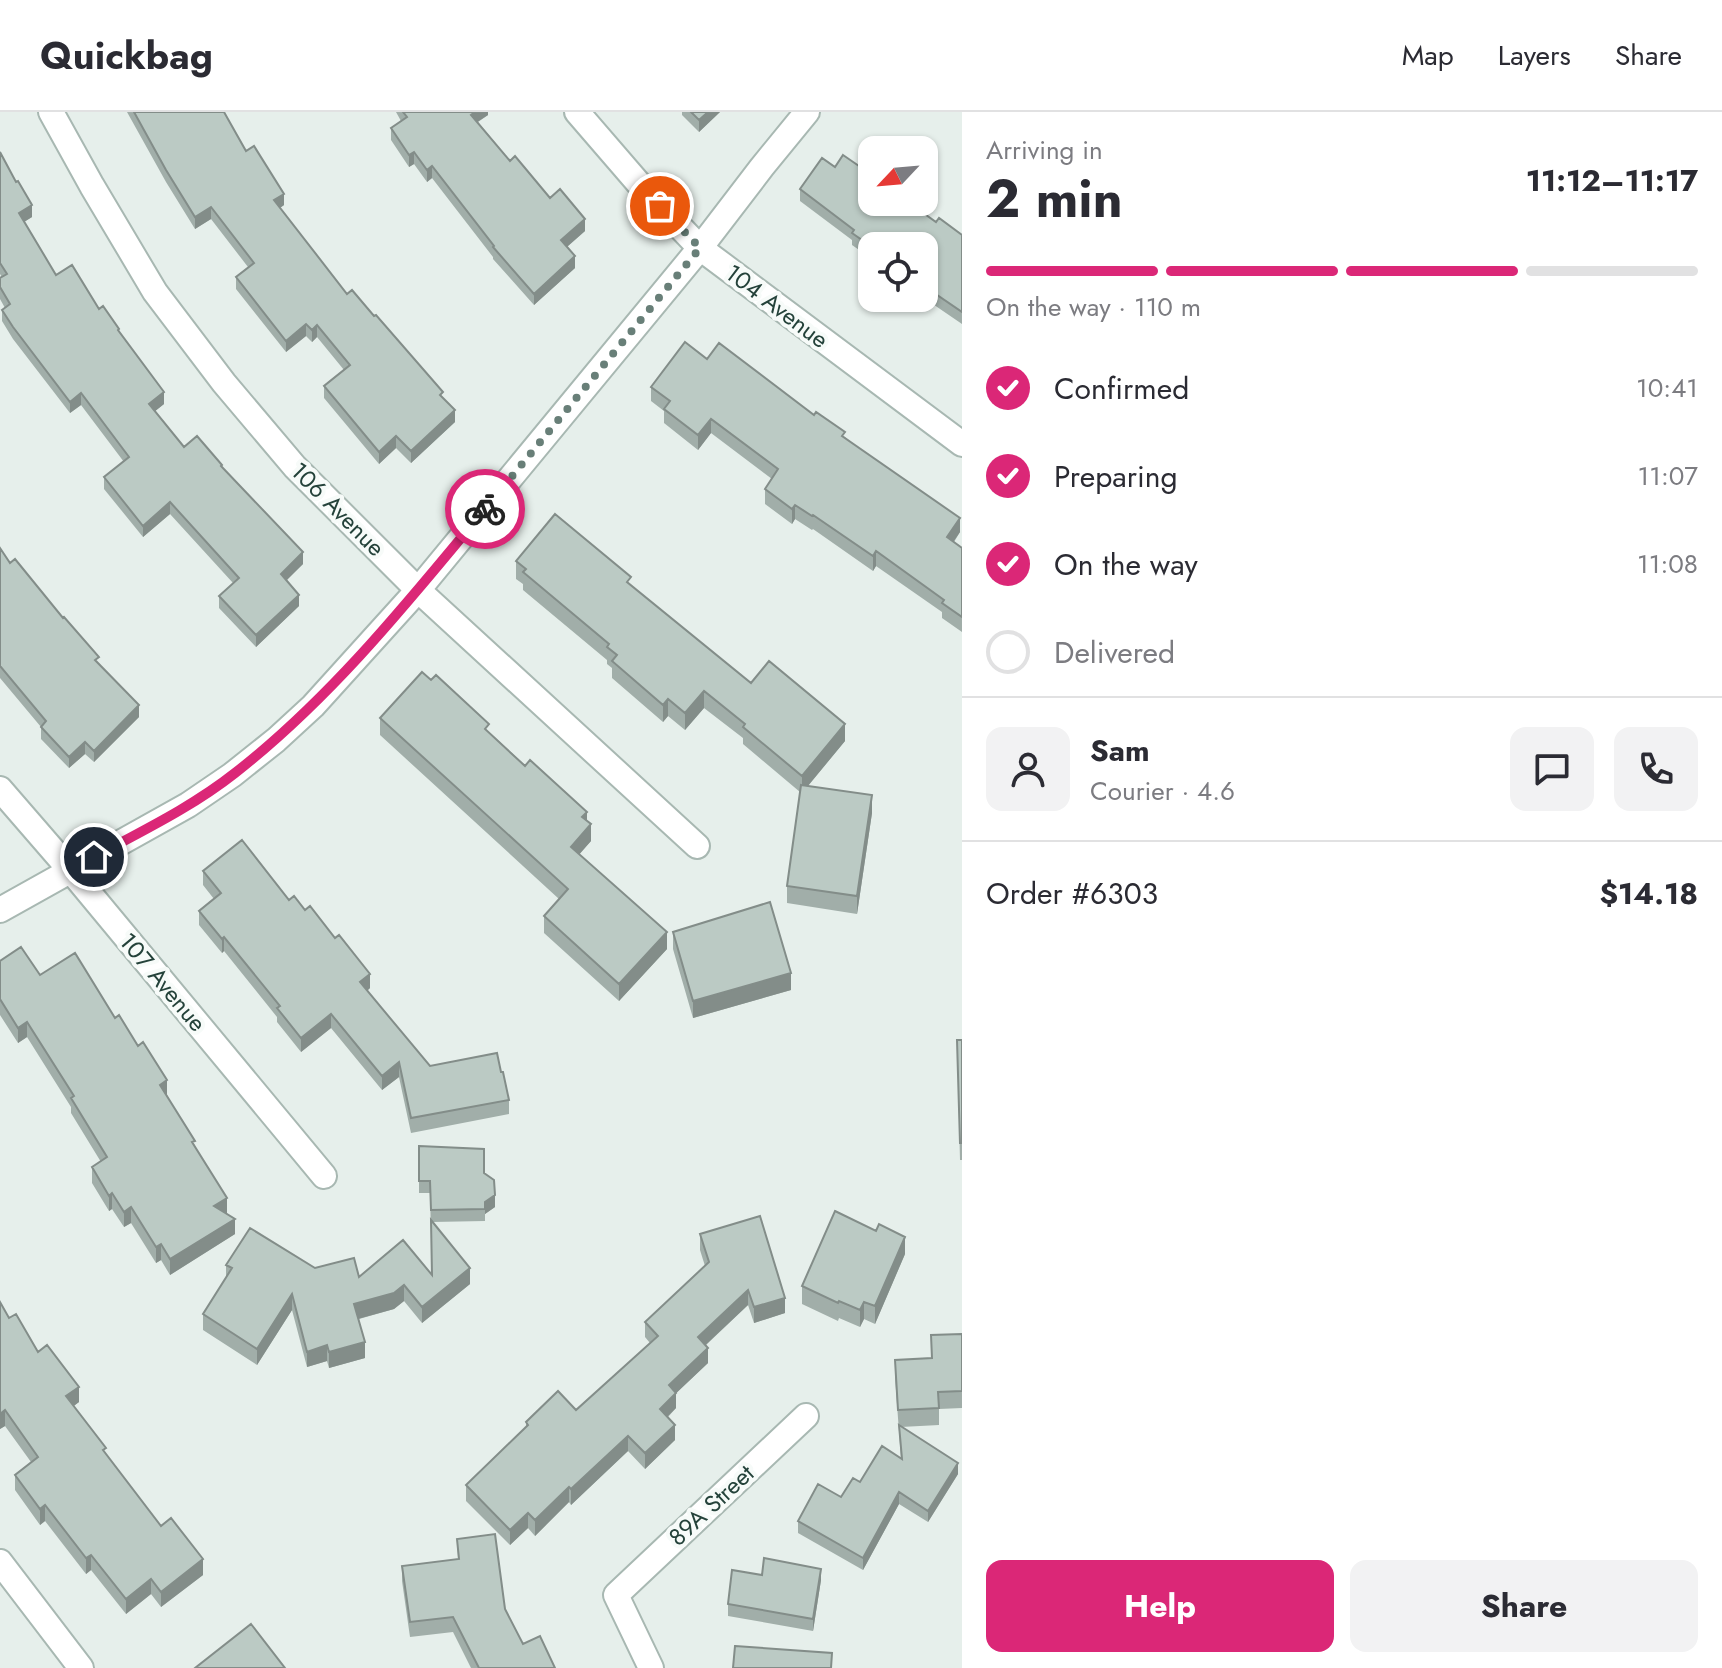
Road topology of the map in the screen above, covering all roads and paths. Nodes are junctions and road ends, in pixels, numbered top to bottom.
1 (51, 112) edge
2 (577, 112) edge
3 (807, 112) edge
4 (700, 248) junction
5 (962, 444) edge
6 (418, 590) junction
7 (0, 789) edge
8 (697, 846) dead end
9 (71, 871) junction
10 (0, 910) edge
11 (324, 1176) dead end
12 (806, 1416) dead end
13 (0, 1562) edge
14 (81, 1668) edge
15 (651, 1668) edge

1 - 6 street, 106 Avenue
2 - 4 street, 104 Avenue
3 - 4 street
4 - 5 street, 104 Avenue
4 - 6 street
6 - 8 street, 106 Avenue
6 - 9 street
7 - 9 street, 107 Avenue
9 - 10 street
9 - 11 street, 107 Avenue
12 - 15 street, 89A Street
13 - 14 street

